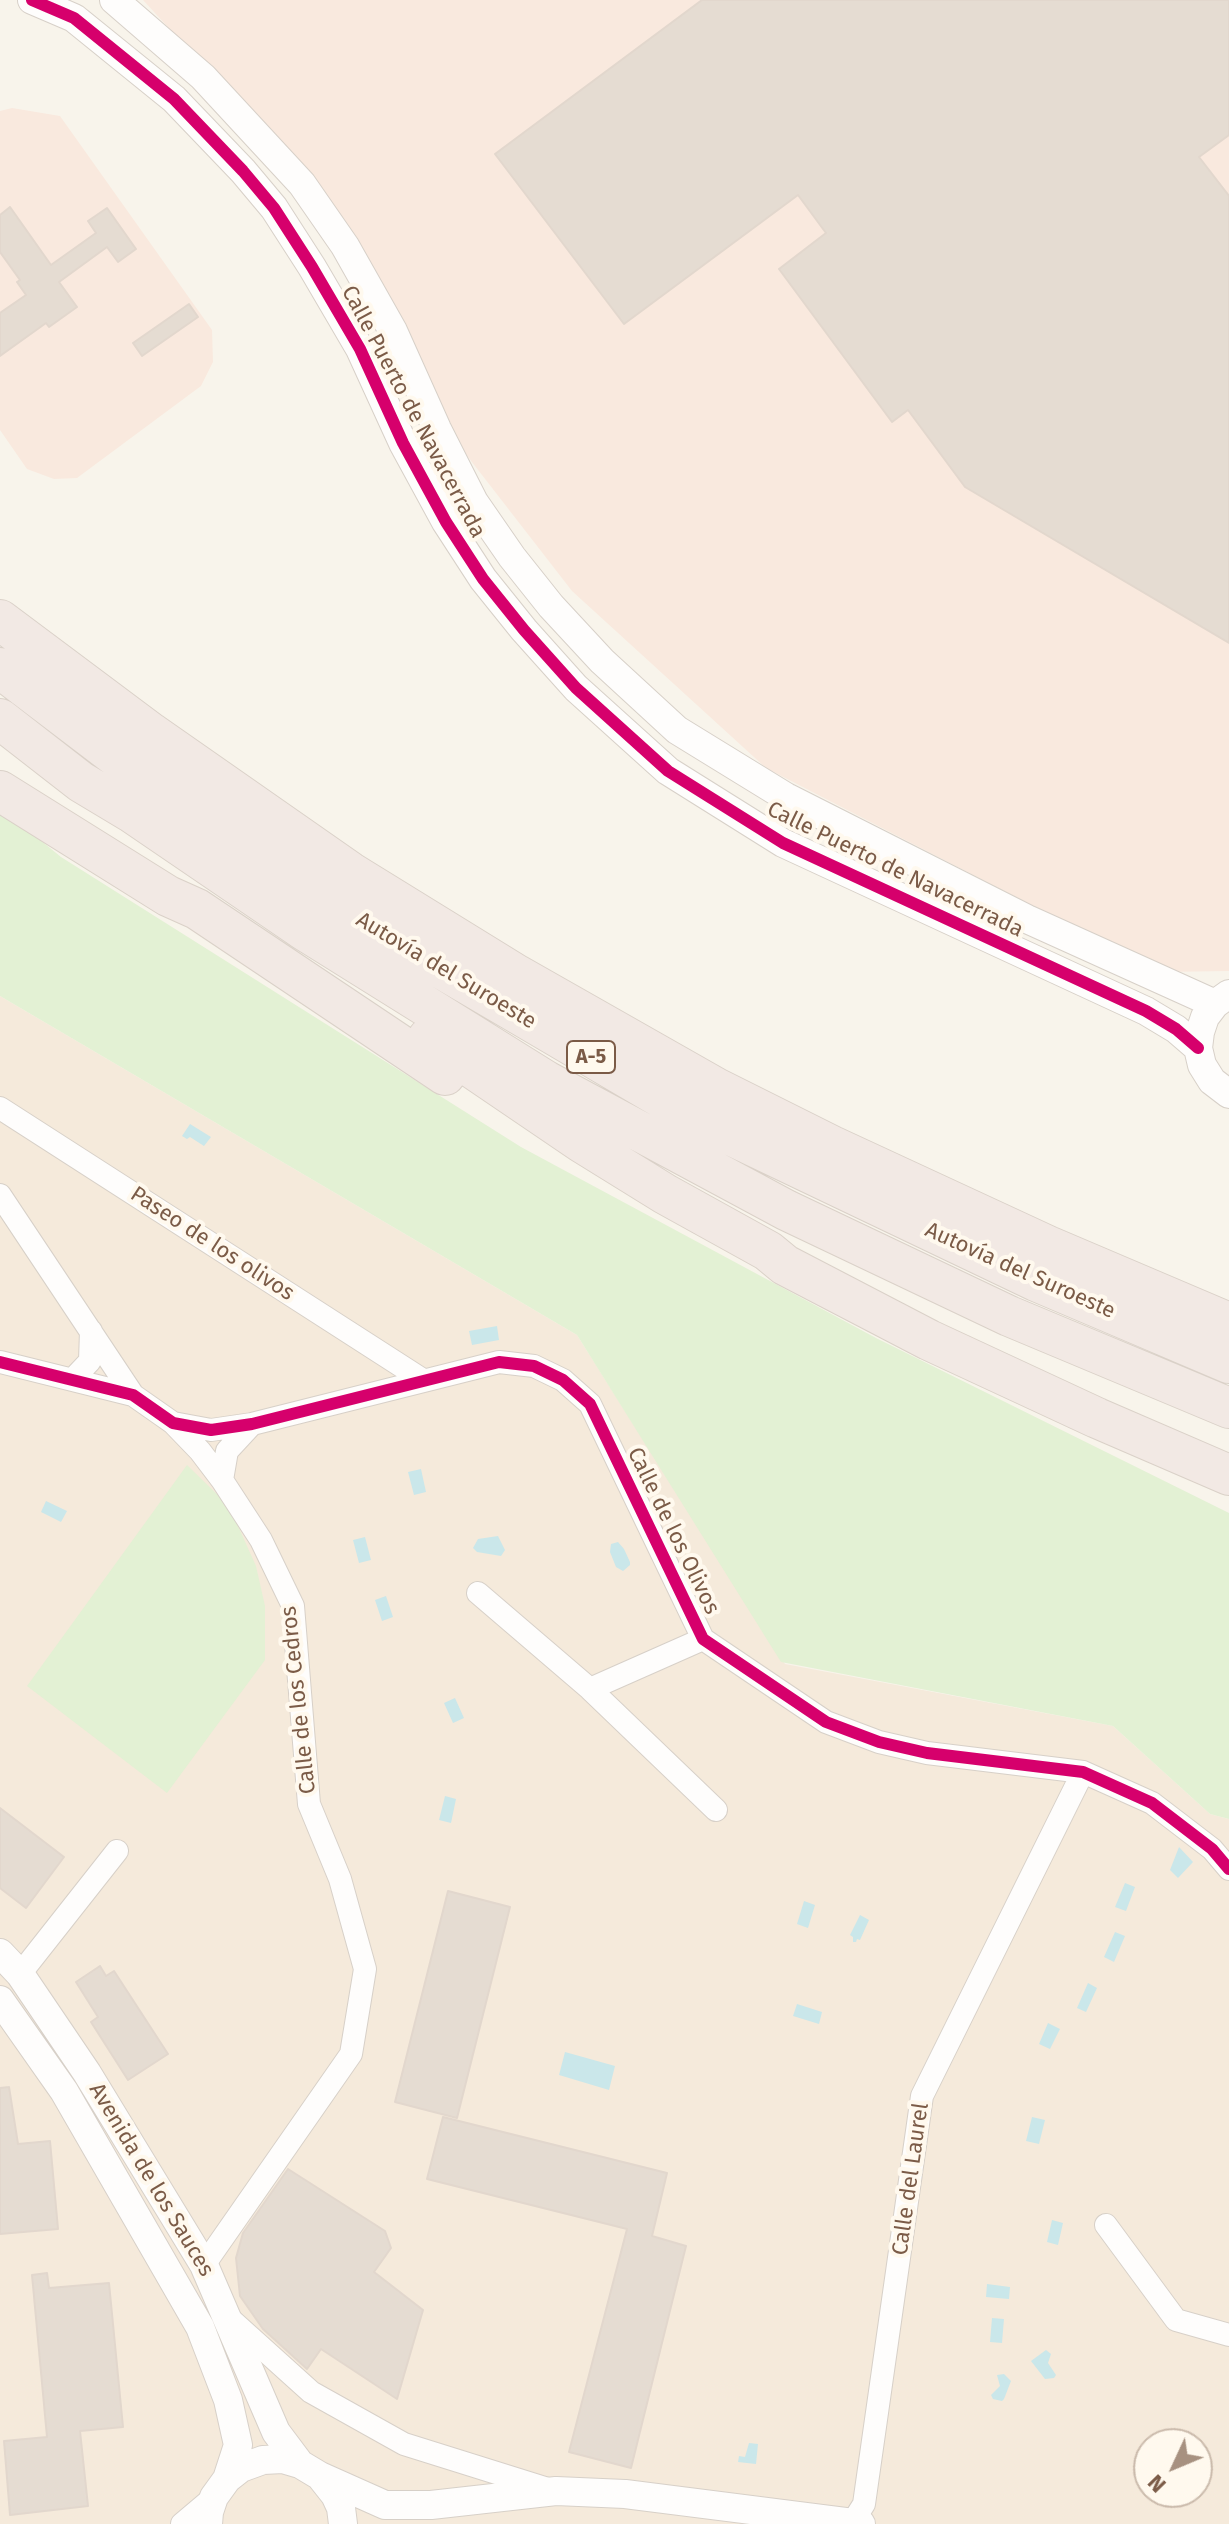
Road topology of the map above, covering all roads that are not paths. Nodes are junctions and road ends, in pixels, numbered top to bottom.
1 (32, 0) edge
2 (114, 0) edge
3 (0, 587) edge
4 (0, 620) edge
5 (0, 668) edge
6 (0, 719) edge
7 (151, 733) junction
8 (0, 763) edge
9 (81, 782) junction
10 (0, 791) edge
11 (197, 909) junction
12 (1222, 999) edge
13 (1198, 1048) junction
14 (1229, 1094) edge
15 (0, 1108) edge
16 (0, 1195) edge
17 (785, 1265) junction
18 (1229, 1323) edge
19 (91, 1331) junction
20 (0, 1362) edge
21 (1229, 1363) edge
22 (73, 1379) junction
23 (423, 1380) junction
24 (133, 1395) junction
25 (1229, 1408) edge
26 (173, 1423) junction
27 (252, 1424) junction
28 (1229, 1475) edge
29 (222, 1480) junction
30 (478, 1593) dead end
31 (703, 1639) junction
32 (590, 1689) junction
33 (1083, 1772) junction
34 (716, 1810) dead end
35 (117, 1851) dead end
36 (1229, 1869) edge
37 (0, 1953) edge
38 (20, 1974) junction
39 (0, 2000) edge
40 (1106, 2225) dead end
41 (204, 2265) junction
42 (226, 2315) junction
43 (1229, 2335) edge
44 (310, 2470) junction
45 (556, 2491) junction
46 (217, 2500) edge
47 (856, 2523) edge
48 (182, 2524) edge
49 (343, 2524) edge

1 - 13 street, Calle Puerto de Navacerrada
2 - 12 street, Calle Puerto de Navacerrada
3 - 7 highway
4 - 7 highway
5 - 21 highway, Autovía del Suroeste / A-5
6 - 9 highway, Autovía del Suroeste / A-5
7 - 18 highway
8 - 11 highway
9 - 17 highway
9 - 25 highway, Autovía del Suroeste / A-5
10 - 11 highway
11 - 17 highway
12 - 13 street
13 - 14 street
15 - 23 street, Paseo de los olivos
16 - 19 street
17 - 28 highway
19 - 22 street
19 - 24 street
20 - 22 street
22 - 24 street
23 - 27 street, Calle de los Olivos
23 - 31 street, Calle de los Olivos
24 - 26 street
26 - 27 street, Calle de los Olivos
26 - 29 street, Calle de los Cedros
27 - 29 street
29 - 41 street, Calle de los Cedros
30 - 32 street
31 - 32 street
31 - 33 street, Calle de los Olivos
32 - 34 street
33 - 36 street, Calle de los Olivos
33 - 47 street, Calle del Laurel
35 - 38 street
37 - 38 street, Avenida de los Sauces
38 - 41 street, Avenida de los Sauces
39 - 46 street, Avenida de los Sauces
40 - 43 street
41 - 42 street, Avenida de los Sauces
42 - 44 street, Avenida de los Sauces
42 - 45 street
44 - 45 street
44 - 46 street
44 - 49 street, Avenida de los Sauces
45 - 47 street
46 - 48 street

